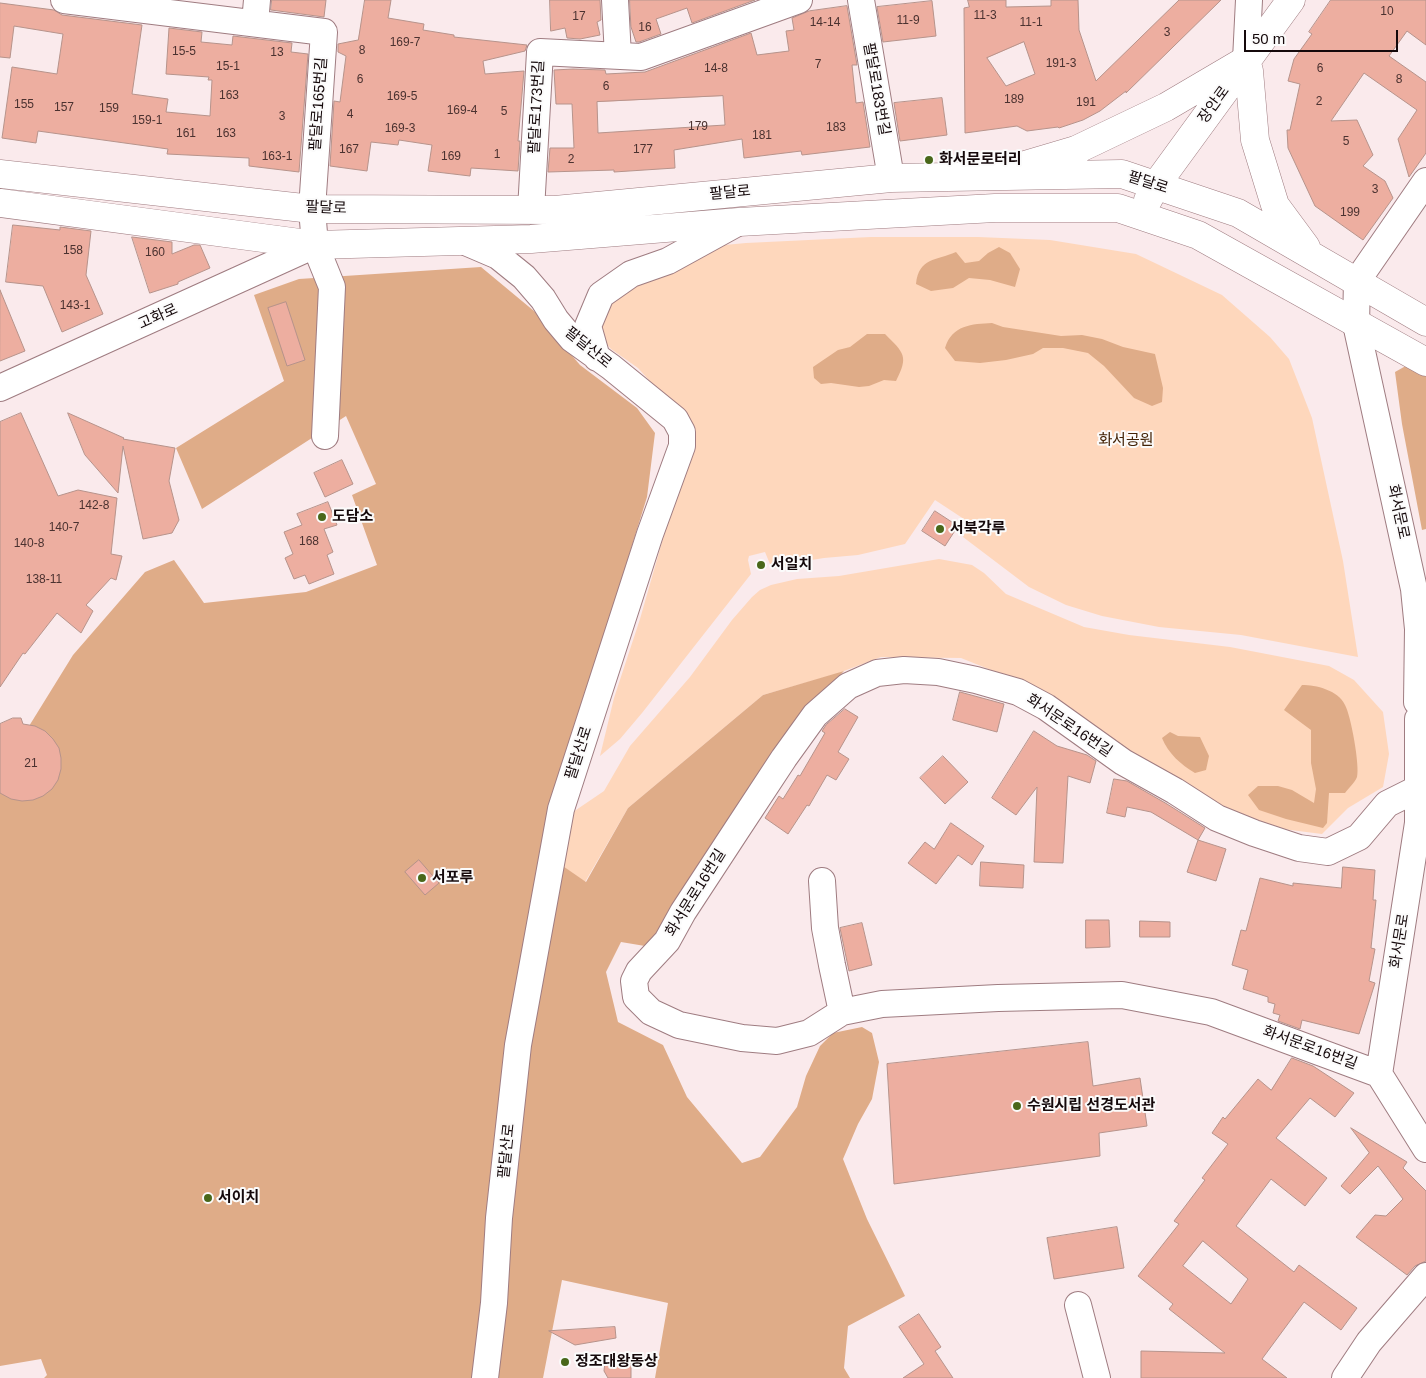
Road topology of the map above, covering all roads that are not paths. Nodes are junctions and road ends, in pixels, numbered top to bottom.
1 (64, 0) edge
2 (615, 0) edge
3 (799, 0) edge
4 (861, 0) edge
5 (1248, 0) edge
6 (1291, 0) edge
7 (256, 12) edge
8 (618, 56) junction
9 (1246, 60) junction
10 (0, 174) edge
11 (986, 176) junction
12 (891, 178) junction
13 (1426, 181) edge
14 (1156, 185) junction
15 (0, 203) edge
16 (312, 209) junction
17 (531, 210) junction
18 (1140, 214) junction
19 (740, 222) junction
20 (463, 241) junction
21 (315, 246) junction
22 (1312, 255) junction
23 (1357, 281) junction
24 (1426, 322) edge
25 (1356, 324) junction
26 (597, 358) junction
27 (1426, 362) edge
28 (0, 388) edge
29 (325, 436) dead end
30 (1419, 788) junction
31 (1422, 822) edge
32 (822, 881) dead end
33 (842, 1012) junction
34 (1379, 1074) junction
35 (1426, 1148) edge
36 (1426, 1276) edge
37 (1078, 1305) dead end
38 (485, 1378) edge
39 (1097, 1378) edge
40 (1345, 1378) edge

1 - 7 street, 팔달로165번길
2 - 8 street
3 - 8 street, 팔달로173번길
4 - 12 street, 팔달로183번길
5 - 9 street
6 - 9 main road, 장안로
7 - 16 street, 팔달로165번길
8 - 17 street, 팔달로173번길
9 - 11 main road
9 - 14 main road, 장안로
9 - 22 main road
10 - 16 main road, 팔달로
11 - 12 main road, 팔달로
11 - 14 main road, 팔달로
12 - 17 main road, 팔달로
13 - 23 street
14 - 18 main road, 장안로
14 - 22 main road, 팔달로
15 - 21 main road, 팔달로
16 - 17 main road, 팔달로
16 - 21 street, 팔달로165번길
18 - 19 main road, 팔달로
18 - 25 main road
19 - 20 main road, 팔달로
19 - 26 street
20 - 21 main road, 팔달로
20 - 26 street, 팔달산로
21 - 28 street, 고화로
21 - 29 street, 팔달로165번길
22 - 23 main road, 팔달로
23 - 24 main road, 팔달로
23 - 25 street, 화서문로
25 - 27 main road
25 - 30 street, 화서문로
26 - 38 street, 팔달산로
30 - 31 street, 화서문로
30 - 33 street, 화서문로16번길
31 - 34 street, 화서문로
32 - 33 street
33 - 34 street, 화서문로16번길
34 - 35 street
36 - 40 street
37 - 39 street

